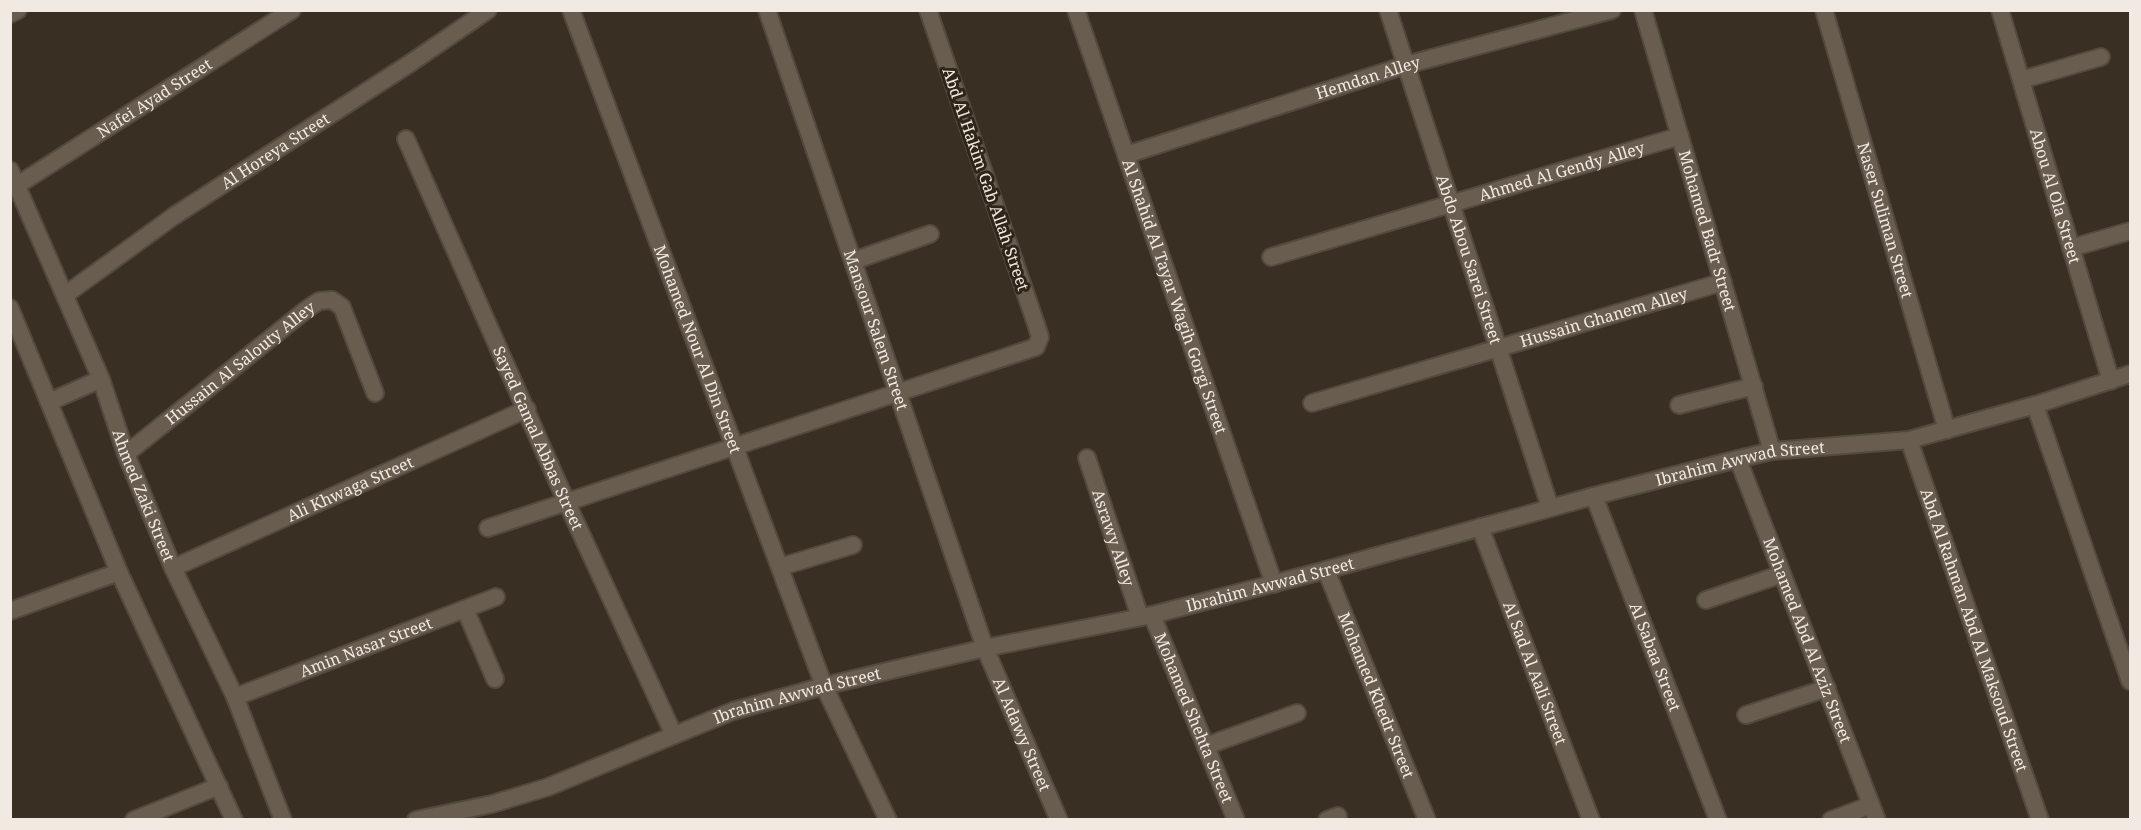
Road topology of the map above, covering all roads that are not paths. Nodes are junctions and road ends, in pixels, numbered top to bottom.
1 (18, 10) edge
2 (292, 10) edge
3 (488, 10) edge
4 (571, 10) edge
5 (767, 10) edge
6 (928, 10) edge
7 (1076, 10) edge
8 (1388, 10) edge
9 (1612, 10) edge
10 (1643, 10) edge
11 (1824, 10) edge
12 (2000, 10) edge
13 (10, 14) edge
14 (2101, 57) dead end
15 (1406, 65) junction
16 (2021, 80) junction
17 (1680, 136) junction
18 (406, 139) dead end
19 (1125, 155) junction
20 (10, 170) edge
21 (16, 186) junction
22 (1451, 204) junction
23 (2130, 231) edge
24 (930, 234) dead end
25 (2071, 248) junction
26 (1271, 258) dead end
27 (853, 261) junction
28 (1723, 282) junction
29 (65, 295) junction
30 (10, 308) edge
31 (1498, 348) junction
32 (2130, 374) edge
33 (101, 379) junction
34 (2111, 381) junction
35 (1754, 386) junction
36 (898, 392) junction
37 (375, 393) dead end
38 (49, 402) junction
39 (1312, 403) dead end
40 (1679, 405) dead end
41 (2035, 405) junction
42 (527, 409) junction
43 (1947, 430) junction
44 (1909, 440) junction
45 (735, 447) junction
46 (1772, 451) junction
47 (126, 453) junction
48 (1087, 458) dead end
49 (1738, 459) junction
50 (1594, 496) junction
51 (566, 501) junction
52 (1550, 507) junction
53 (1480, 527) junction
54 (488, 528) dead end
55 (853, 545) dead end
56 (780, 567) junction
57 (173, 568) junction
58 (1326, 570) junction
59 (119, 572) junction
60 (1782, 574) junction
61 (1274, 584) junction
62 (496, 597) dead end
63 (1706, 600) dead end
64 (465, 609) junction
65 (10, 611) edge
66 (1146, 616) junction
67 (985, 648) junction
68 (495, 680) dead end
69 (2130, 681) edge
70 (824, 686) junction
71 (1827, 688) junction
72 (234, 697) junction
73 (1297, 712) dead end
74 (1746, 715) dead end
75 (674, 735) junction
76 (1206, 746) junction
77 (219, 786) junction
78 (1874, 812) edge
79 (134, 819) edge
80 (234, 819) edge
81 (283, 819) edge
82 (416, 819) edge
83 (888, 819) edge
84 (1059, 819) edge
85 (1236, 819) edge
86 (1427, 819) edge
87 (1592, 819) edge
88 (1718, 819) edge
89 (1831, 819) edge
90 (2040, 819) edge

1 - 13 street
2 - 21 street, Nafei Ayad Street
3 - 29 street, Al Horeya Street
4 - 45 street, Mohamed Nour Al Din Street
5 - 27 street, Mansour Salem Street
6 - 36 street, Abd Al Hakim Gab Allah Street
7 - 19 street, Al Shahid Al Tayar Wagih Gorgi Street
8 - 15 street, Abdo Abou Sarei Street
9 - 15 street, Hemdan Alley
10 - 17 street, Mohamed Badr Street
11 - 43 street, Naser Suliman Street
12 - 16 street, Abou Al Ola Street
14 - 16 street
15 - 19 street, Hemdan Alley
15 - 22 street, Abdo Abou Sarei Street
16 - 25 street, Abou Al Ola Street
17 - 22 street, Ahmed Al Gendy Alley
17 - 28 street, Mohamed Badr Street
18 - 42 street, Sayed Gamal Abbas Street
19 - 61 street, Al Shahid Al Tayar Wagih Gorgi Street
20 - 21 street, Ahmed Zaki Street
21 - 29 street, Ahmed Zaki Street
22 - 26 street, Ahmed Al Gendy Alley
22 - 31 street, Abdo Abou Sarei Street
23 - 25 street
24 - 27 street
25 - 34 street, Abou Al Ola Street
27 - 36 street, Mansour Salem Street
28 - 31 street, Hussain Ghanem Alley
28 - 35 street, Mohamed Badr Street
29 - 33 street, Ahmed Zaki Street
30 - 38 street
31 - 39 street, Hussain Ghanem Alley
31 - 52 street, Abdo Abou Sarei Street
32 - 34 street, Ibrahim Awwad Street
33 - 38 street
33 - 47 street, Ahmed Zaki Street
34 - 41 street, Ibrahim Awwad Street
35 - 40 street
35 - 46 street, Mohamed Badr Street
36 - 45 street
36 - 67 street, Mansour Salem Street
37 - 47 street, Hussain Al Salouty Alley
38 - 59 street
41 - 43 street, Ibrahim Awwad Street
41 - 69 street
42 - 51 street, Sayed Gamal Abbas Street
42 - 57 street, Ali Khwaga Street
43 - 44 street, Ibrahim Awwad Street
44 - 46 street, Ibrahim Awwad Street
44 - 90 street, Abd Al Rahman Abd Al Maksoud Street
45 - 51 street
45 - 56 street, Mohamed Nour Al Din Street
46 - 49 street, Ibrahim Awwad Street
47 - 57 street, Ahmed Zaki Street
48 - 66 street, Asrawy Alley
49 - 50 street, Ibrahim Awwad Street
49 - 60 street, Mohamed Abd Al Aziz Street
50 - 52 street, Ibrahim Awwad Street
50 - 88 street, Al Sabaa Street
51 - 54 street
51 - 75 street, Sayed Gamal Abbas Street
52 - 53 street, Ibrahim Awwad Street
53 - 58 street, Ibrahim Awwad Street
53 - 87 street, Al Sad Al Aali Street
55 - 56 street
56 - 70 street, Mohamed Nour Al Din Street
57 - 72 street, Ahmed Zaki Street
58 - 61 street, Ibrahim Awwad Street
58 - 86 street, Mohamed Khedr Street
59 - 65 street
59 - 77 street
60 - 63 street
60 - 71 street, Mohamed Abd Al Aziz Street
61 - 66 street, Ibrahim Awwad Street
62 - 64 street, Amin Nasar Street
64 - 68 street
64 - 72 street, Amin Nasar Street
66 - 67 street, Ibrahim Awwad Street
66 - 76 street, Mohamed Shehta Street
67 - 70 street, Ibrahim Awwad Street
67 - 84 street, Al Adawy Street
70 - 75 street, Ibrahim Awwad Street
70 - 83 street, Mohamed Nour Al Din Street
71 - 74 street
71 - 78 street, Mohamed Abd Al Aziz Street
72 - 81 street, Ahmed Zaki Street
73 - 76 street
75 - 82 street, Ibrahim Awwad Street
76 - 85 street, Mohamed Shehta Street
77 - 79 street
77 - 80 street
78 - 89 street

